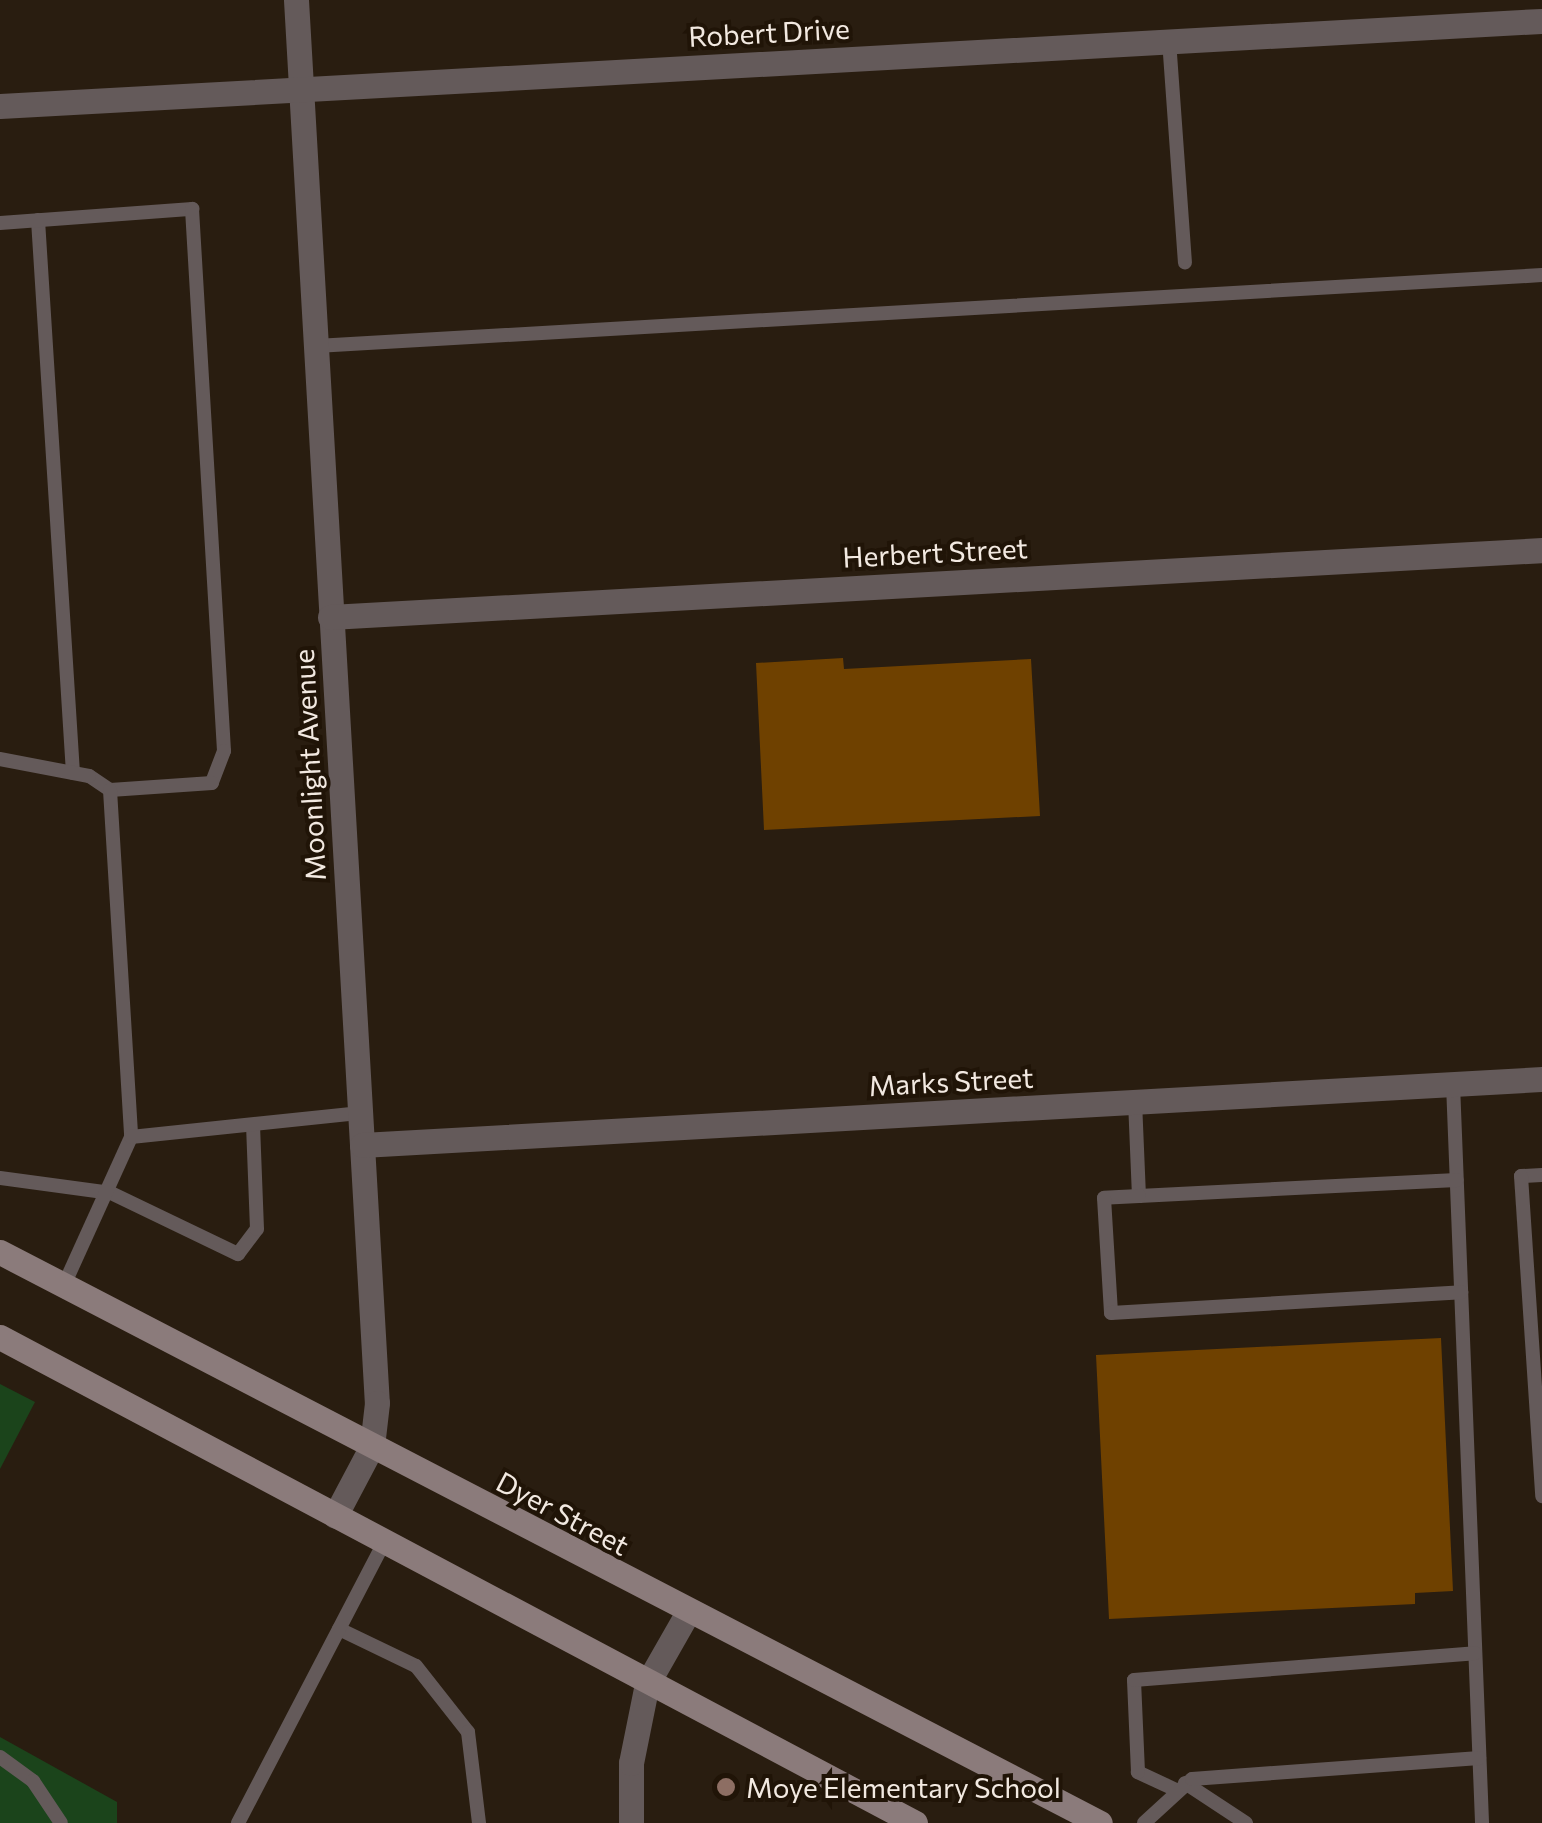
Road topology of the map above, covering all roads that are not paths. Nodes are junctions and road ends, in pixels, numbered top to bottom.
1 (296, 0) edge
2 (1542, 21) edge
3 (1169, 40) junction
4 (302, 89) junction
5 (0, 106) edge
6 (38, 220) junction
7 (0, 223) edge
8 (1185, 262) dead end
9 (1542, 275) edge
10 (316, 346) junction
11 (1542, 550) edge
12 (330, 618) junction
13 (0, 758) edge
14 (74, 773) junction
15 (110, 790) junction
16 (1542, 1079) edge
17 (1453, 1084) junction
18 (1134, 1102) junction
19 (361, 1114) junction
20 (252, 1125) junction
21 (132, 1138) junction
22 (362, 1145) junction
23 (1542, 1175) edge
24 (0, 1178) edge
25 (1458, 1180) junction
26 (111, 1193) junction
27 (1139, 1196) junction
28 (0, 1252) edge
29 (64, 1286) junction
30 (1461, 1292) junction
31 (0, 1336) edge
32 (372, 1446) junction
33 (1542, 1496) edge
34 (335, 1516) junction
35 (384, 1543) junction
36 (688, 1612) junction
37 (339, 1629) junction
38 (1475, 1653) junction
39 (647, 1684) junction
40 (0, 1756) edge
41 (1479, 1758) junction
42 (1179, 1786) junction
43 (61, 1823) edge
44 (238, 1823) edge
45 (479, 1823) edge
46 (631, 1823) edge
47 (915, 1823) edge
48 (1100, 1823) edge
49 (1144, 1823) edge
50 (1246, 1823) edge
51 (1482, 1823) edge

1 - 4 street, Moonlight Avenue
2 - 3 street, Robert Drive
3 - 4 street, Robert Drive
3 - 8 lane
4 - 5 street, Robert Drive
4 - 10 street, Moonlight Avenue
6 - 7 lane
6 - 14 lane
6 - 15 lane
9 - 10 lane
10 - 12 street, Moonlight Avenue
11 - 12 street, Herbert Street
12 - 19 street, Moonlight Avenue
13 - 14 lane
14 - 15 lane
15 - 21 lane
16 - 17 street, Marks Street
17 - 18 street, Marks Street
17 - 25 lane
18 - 22 street, Marks Street
18 - 27 lane
19 - 20 lane
19 - 22 street, Moonlight Avenue
20 - 21 lane
20 - 26 lane
21 - 26 lane
22 - 32 street, Moonlight Avenue
23 - 33 lane
24 - 26 lane
25 - 27 lane
25 - 30 lane
26 - 29 lane
27 - 30 lane
28 - 29 main road, Dyer Street
29 - 32 main road, Dyer Street
30 - 38 lane
31 - 34 main road
32 - 34 street, Moonlight Avenue
32 - 36 main road, Dyer Street
34 - 35 main road
35 - 37 lane
35 - 39 main road
36 - 39 street
36 - 48 main road, Dyer Street
37 - 44 lane
37 - 45 lane
38 - 41 lane
38 - 42 lane
39 - 46 street
39 - 47 main road
40 - 43 lane
41 - 42 lane
41 - 51 lane
42 - 49 lane
42 - 50 lane

